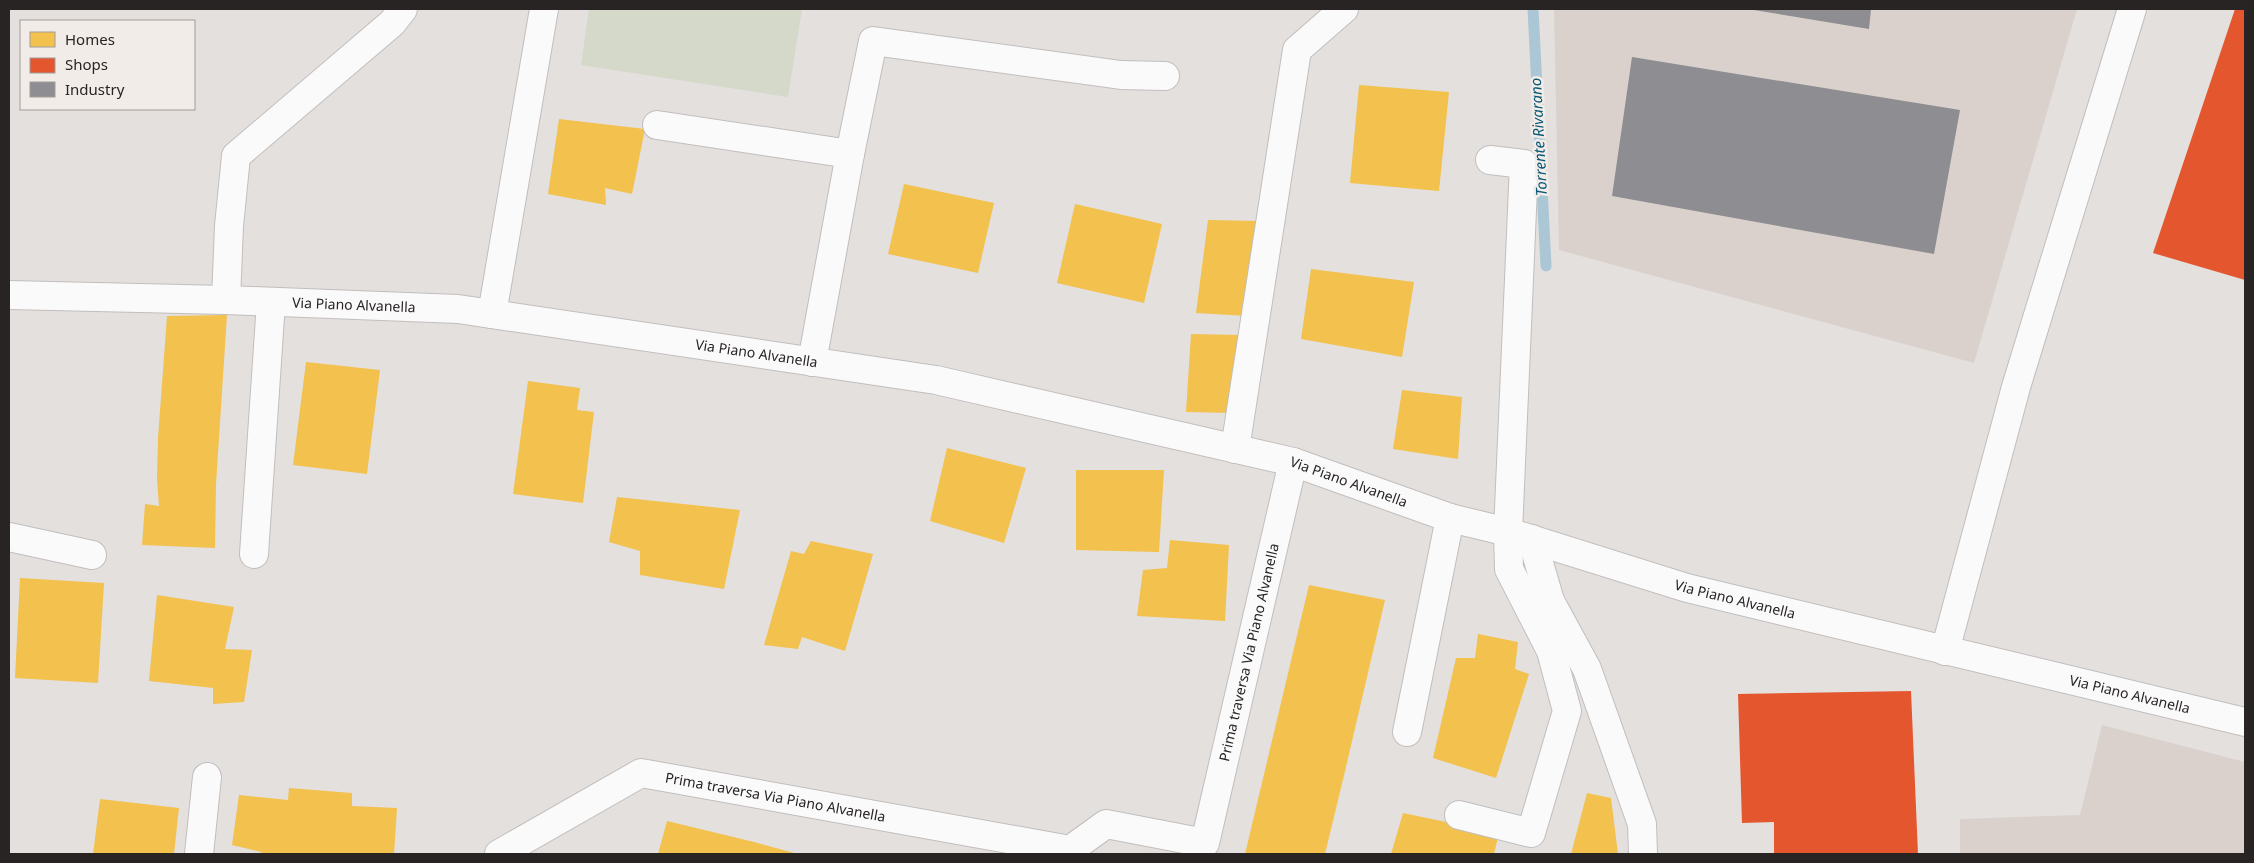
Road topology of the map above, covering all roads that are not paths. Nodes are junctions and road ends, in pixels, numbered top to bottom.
1 (403, 9) edge
2 (544, 9) edge
3 (1344, 9) edge
4 (2132, 9) edge
5 (1164, 76) dead end
6 (657, 125) dead end
7 (850, 154) junction
8 (1490, 160) dead end
9 (9, 295) edge
10 (226, 300) junction
11 (271, 302) junction
12 (492, 314) junction
13 (812, 362) junction
14 (1235, 450) junction
15 (1293, 462) junction
16 (1450, 518) junction
17 (1520, 535) junction
18 (9, 537) edge
19 (254, 554) dead end
20 (92, 555) dead end
21 (1945, 651) junction
22 (2245, 722) edge
23 (1407, 732) dead end
24 (207, 777) dead end
25 (1459, 815) dead end
26 (1204, 849) edge
27 (1069, 852) edge
28 (198, 854) edge
29 (499, 854) edge
30 (1643, 854) edge

1 - 10 street
2 - 12 street
3 - 14 street
4 - 21 street
5 - 7 street
6 - 7 street
7 - 13 street
8 - 17 street
9 - 10 street, Via Piano Alvanella
10 - 11 street, Via Piano Alvanella
11 - 12 street, Via Piano Alvanella
11 - 19 street
12 - 13 street, Via Piano Alvanella
13 - 14 street, Via Piano Alvanella
14 - 15 street, Via Piano Alvanella
15 - 16 street, Via Piano Alvanella
15 - 26 street, Prima traversa Via Piano Alvanella
16 - 17 street, Via Piano Alvanella
16 - 23 street
17 - 21 street, Via Piano Alvanella
17 - 25 street
17 - 30 street
18 - 20 street
21 - 22 street, Via Piano Alvanella
24 - 28 street
26 - 27 street, Prima traversa Via Piano Alvanella
27 - 29 street, Prima traversa Via Piano Alvanella

